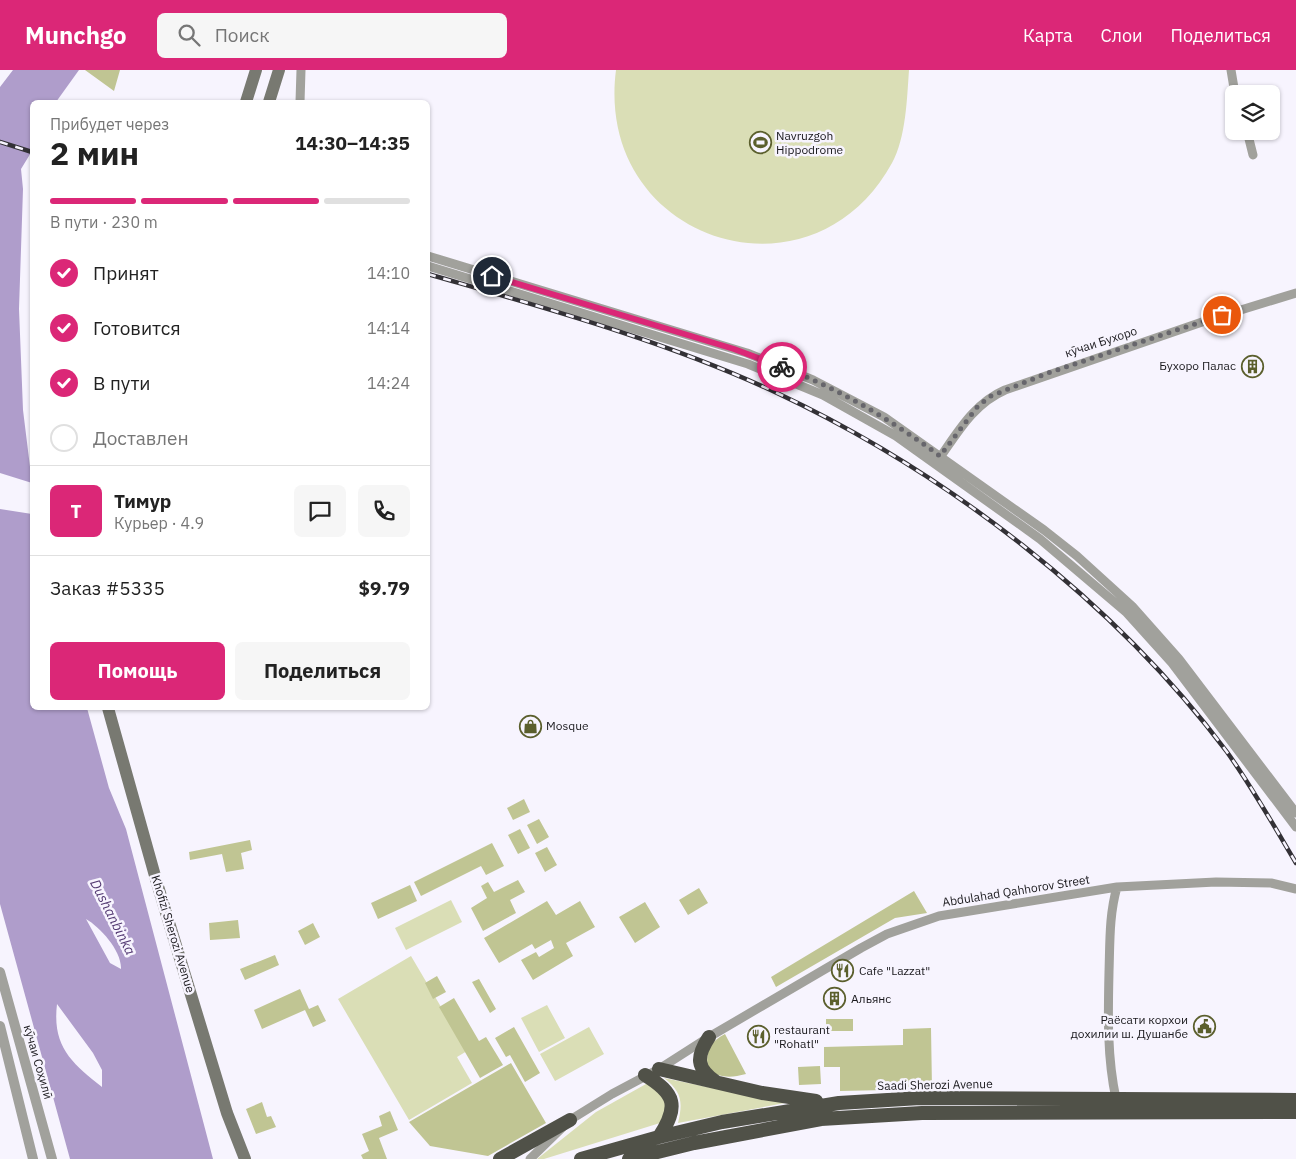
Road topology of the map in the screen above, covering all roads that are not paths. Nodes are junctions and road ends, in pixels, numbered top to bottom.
1 (256, 70) edge
2 (279, 70) edge
3 (301, 70) edge
4 (1231, 70) edge
5 (1234, 85) edge
6 (247, 100) edge
7 (270, 100) edge
8 (300, 100) edge
9 (1249, 140) edge
10 (1253, 155) dead end
11 (430, 257) edge
12 (430, 267) edge
13 (478, 271) junction
14 (475, 281) junction
15 (1296, 293) edge
16 (600, 313) junction
17 (940, 456) junction
18 (109, 710) edge
19 (1296, 813) edge
20 (1296, 827) edge
21 (1117, 887) junction
22 (1296, 889) edge
23 (0, 972) edge
24 (0, 1026) edge
25 (709, 1037) junction
26 (658, 1069) junction
27 (645, 1075) junction
28 (719, 1084) junction
29 (1116, 1099) junction
30 (1296, 1100) edge
31 (839, 1103) junction
32 (1296, 1112) edge
33 (570, 1120) junction
34 (659, 1137) junction
35 (33, 1159) edge
36 (52, 1159) edge
37 (245, 1159) edge
38 (500, 1159) edge
39 (530, 1159) edge
40 (582, 1159) edge
41 (629, 1159) edge

1 - 6 main road
2 - 7 main road
3 - 8 street
4 - 5 street
9 - 10 street
11 - 13 street
12 - 14 street
13 - 14 street
13 - 16 street
14 - 16 street
15 - 17 street, кӯчаи Бухоро
16 - 17 street
16 - 20 street
17 - 19 street
18 - 37 main road, Khofizi Sherozi Avenue
21 - 22 street, Abdulahad Qahhorov Street
21 - 25 street, Abdulahad Qahhorov Street
21 - 29 street
23 - 36 street, кӯчаи Соҳилӣ
24 - 35 street
25 - 26 street, Abdulahad Qahhorov Street
25 - 28 highway
26 - 27 street, Abdulahad Qahhorov Street
26 - 28 highway
27 - 33 street, Abdulahad Qahhorov Street
27 - 34 highway
28 - 31 highway
29 - 30 highway, Saadi Sherozi Avenue
29 - 31 highway, Saadi Sherozi Avenue
31 - 34 highway, Saadi Sherozi Avenue
32 - 41 highway
33 - 38 highway
33 - 39 street, Abdulahad Qahhorov Street
34 - 40 highway, Saadi Sherozi Avenue

